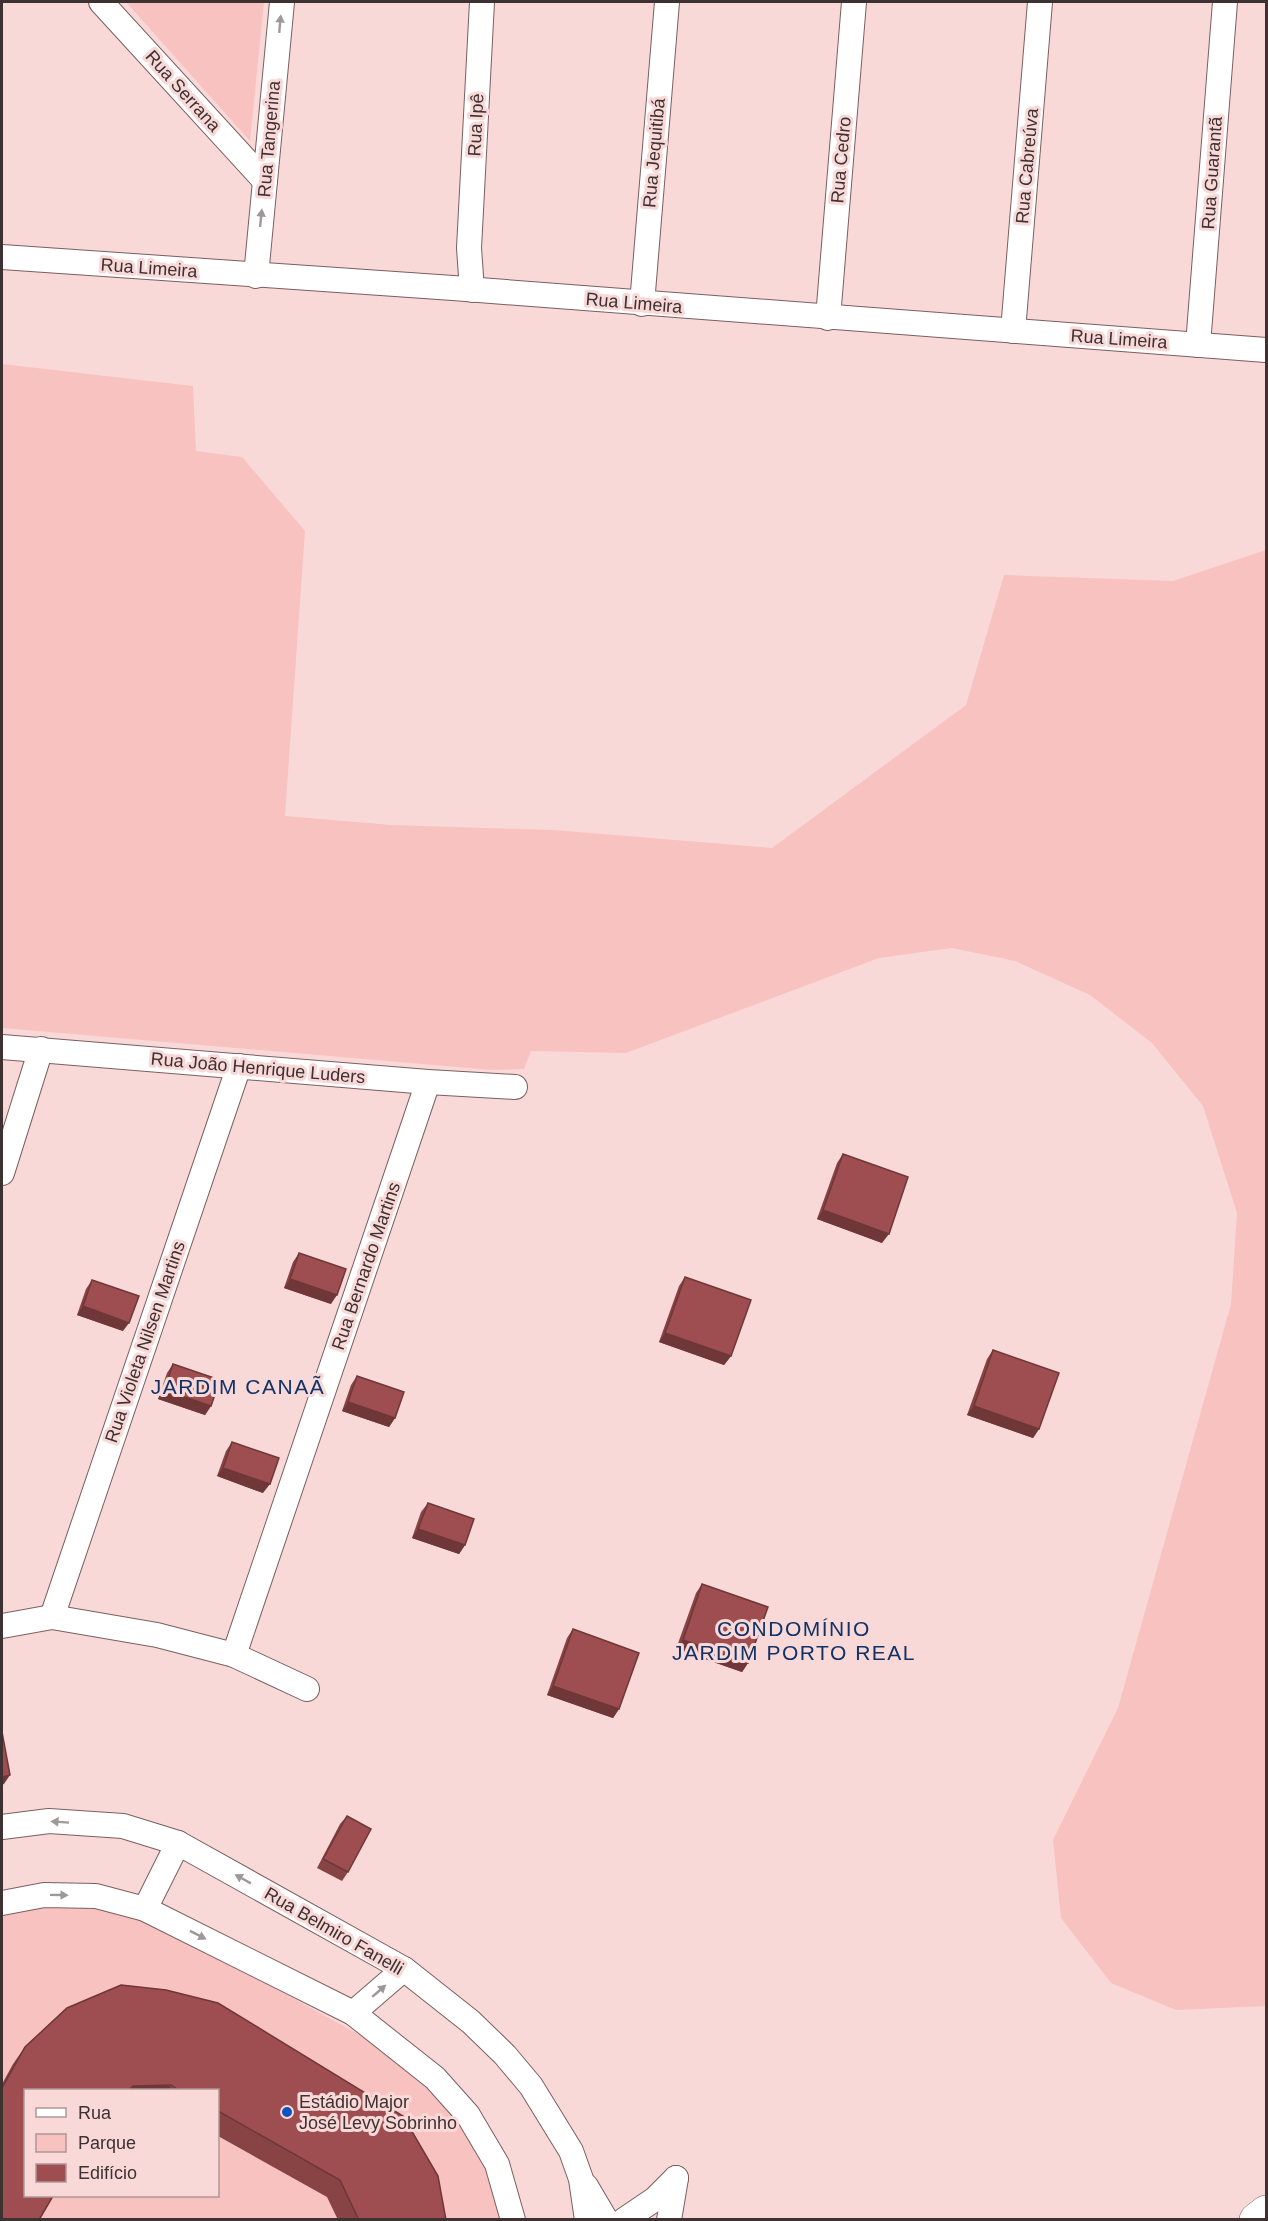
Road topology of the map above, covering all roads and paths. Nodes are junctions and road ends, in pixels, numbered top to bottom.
1 (102, 2) edge
2 (282, 2) edge
3 (482, 2) edge
4 (667, 2) edge
5 (854, 2) edge
6 (1040, 2) edge
7 (1225, 2) edge
8 (265, 181) junction
9 (2, 257) edge
10 (256, 276) junction
11 (462, 289) junction
12 (642, 304) junction
13 (828, 318) junction
14 (1013, 331) junction
15 (1198, 345) junction
16 (1266, 350) edge
17 (2, 1047) edge
18 (41, 1049) junction
19 (239, 1066) junction
20 (428, 1082) junction
21 (515, 1087) dead end
22 (2, 1173) edge
23 (52, 1617) junction
24 (2, 1626) edge
25 (234, 1654) junction
26 (307, 1689) dead end
27 (2, 1827) edge
28 (178, 1843) junction
29 (2, 1903) edge
30 (145, 1909) junction
31 (404, 1969) junction
32 (353, 2013) junction
33 (581, 2179) junction
34 (1266, 2212) edge
35 (513, 2220) edge
36 (587, 2220) edge
37 (606, 2220) edge
38 (624, 2220) edge
39 (669, 2220) edge
40 (1256, 2220) edge

1 - 8 street, Rua Serrana
8 -> 2 street, Rua Tangerina
3 - 11 street, Rua Ipê
4 - 12 street, Rua Jequitibá
5 - 13 street, Rua Cedro
6 - 14 street, Rua Cabreúva
7 - 15 street, Rua Guarantã
10 -> 8 street, Rua Tangerina
9 - 10 street, Rua Limeira
10 - 11 street, Rua Limeira
11 - 12 street, Rua Limeira
12 - 13 street, Rua Limeira
13 - 14 street, Rua Limeira
14 - 15 street, Rua Limeira
15 - 16 street, Rua Limeira
17 - 18 street, Rua João Henrique Luders
18 - 19 street, Rua João Henrique Luders
18 - 22 street
19 - 20 street, Rua João Henrique Luders
19 - 23 street, Rua Violeta Nilsen Martins
20 - 21 street, Rua João Henrique Luders
20 - 25 street, Rua Bernardo Martins
23 - 24 street
23 - 25 street
25 - 26 street
28 -> 27 street, Rua Belmiro Fanelli
28 - 30 street
31 -> 28 street, Rua Belmiro Fanelli
29 -> 30 street
30 -> 32 street
32 -> 31 street
31 - 33 street, Rua Belmiro Fanelli
32 - 35 street
33 - 36 street, Rua Belmiro Fanelli
33 - 37 street, Rua Belmiro Fanelli
34 - 40 main road
38 - 39 street

